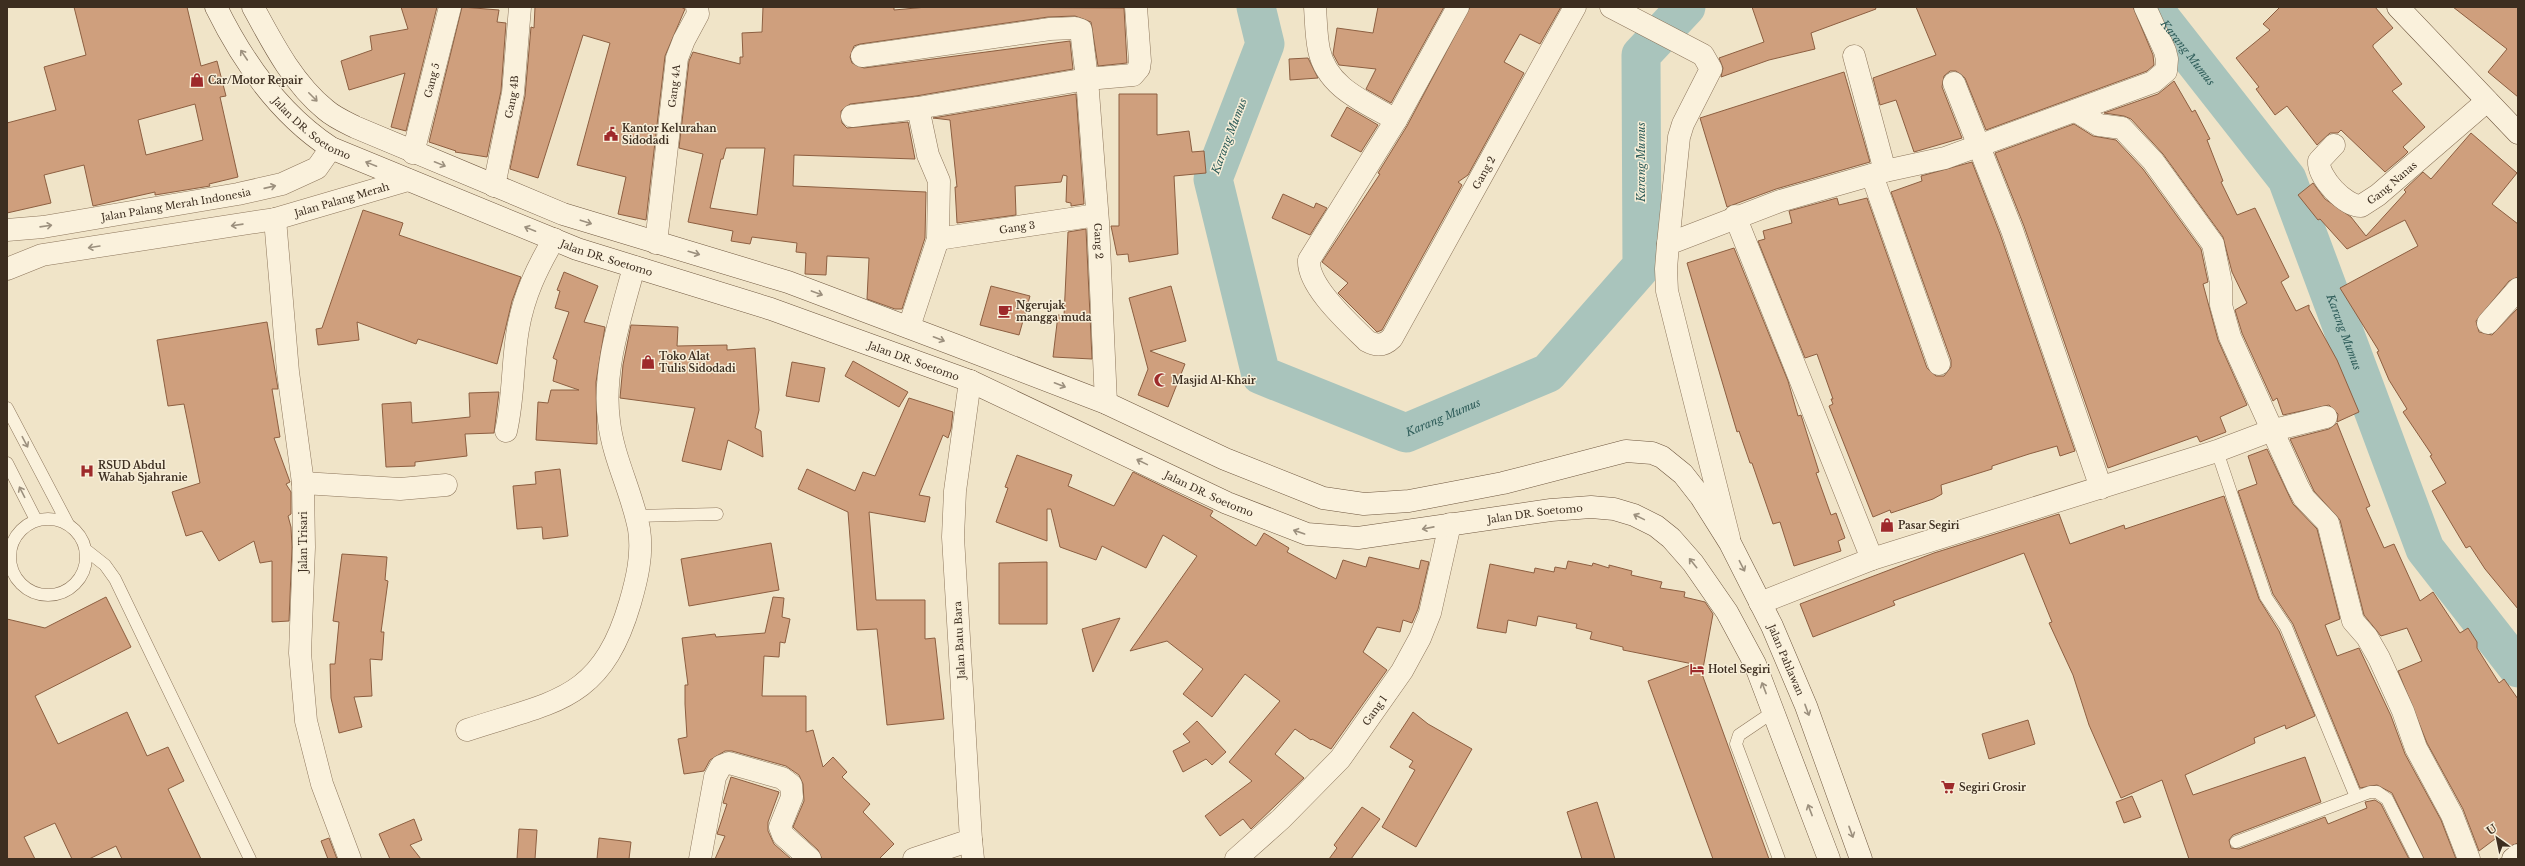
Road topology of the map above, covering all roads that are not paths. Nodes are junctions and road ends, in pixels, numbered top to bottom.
1 (216, 7) edge
2 (253, 7) edge
3 (450, 7) edge
4 (520, 7) edge
5 (697, 7) edge
6 (1136, 7) edge
7 (1315, 7) edge
8 (1458, 7) edge
9 (1575, 7) edge
10 (1612, 7) edge
11 (2144, 7) edge
12 (2398, 7) edge
13 (862, 56) dead end
14 (1854, 56) dead end
15 (1087, 79) junction
16 (1954, 83) dead end
17 (2487, 101) junction
18 (918, 108) junction
19 (2076, 111) junction
20 (852, 116) dead end
21 (1396, 120) junction
22 (2518, 133) edge
23 (2334, 145) dead end
24 (1980, 146) junction
25 (331, 148) junction
26 (413, 153) junction
27 (1878, 173) junction
28 (408, 180) junction
29 (494, 186) junction
30 (120, 214) junction
31 (1097, 215) junction
32 (1735, 216) junction
33 (275, 220) junction
34 (7, 230) edge
35 (554, 239) junction
36 (938, 239) junction
37 (125, 242) junction
38 (656, 243) junction
39 (1668, 244) junction
40 (7, 269) edge
41 (640, 269) junction
42 (2518, 289) edge
43 (2488, 323) dead end
44 (909, 327) junction
45 (1940, 364) dead end
46 (970, 381) junction
47 (1106, 403) junction
48 (7, 408) edge
49 (2326, 417) dead end
50 (506, 431) dead end
51 (2270, 431) junction
52 (2217, 451) junction
53 (7, 463) edge
54 (1683, 474) joint
55 (303, 483) junction
56 (446, 486) dead end
57 (2101, 488) junction
58 (717, 514) dead end
59 (636, 516) junction
60 (36, 520) junction
61 (68, 524) junction
62 (1450, 524) junction
63 (1730, 543) junction
64 (86, 550) junction
65 (1872, 559) junction
66 (1760, 603) junction
67 (1773, 712) junction
68 (467, 730) dead end
69 (2356, 797) junction
70 (2236, 842) dead end
71 (972, 849) edge
72 (2518, 855) edge
73 (351, 856) edge
74 (250, 859) edge
75 (700, 859) edge
76 (810, 859) edge
77 (914, 859) edge
78 (1236, 859) edge
79 (1779, 859) edge
80 (1829, 859) edge
81 (1861, 859) edge
82 (2417, 859) edge
83 (2469, 859) edge
84 (2513, 859) edge

25 -> 1 street, Jalan DR. Soetomo
2 -> 26 street, Jalan DR. Soetomo
3 - 26 street, Gang 5
4 - 29 street, Gang 4B
5 - 38 street, Gang 4A
6 - 15 street
7 - 21 street
8 - 21 street
9 - 21 street, Gang 2
10 - 39 street
11 - 19 street
12 - 17 street
13 - 15 street, Gang 2
14 - 27 street
15 - 18 street
15 - 31 street, Gang 2
16 - 24 street
17 - 22 street
17 - 23 street, Gang Nanas
18 - 20 street
18 - 36 street
19 - 24 street
19 - 51 street
24 - 27 street
24 - 57 street
28 -> 25 street, Jalan DR. Soetomo
30 -> 25 street, Jalan Palang Merah Indonesia
26 -> 29 street, Jalan DR. Soetomo
27 - 32 street
27 - 45 street
28 - 33 street, Jalan Palang Merah
35 -> 28 street, Jalan DR. Soetomo
29 -> 38 street, Jalan DR. Soetomo
34 -> 30 street, Jalan Palang Merah Indonesia
30 - 37 street
31 - 36 street, Gang 3
31 - 47 street, Gang 2
32 - 39 street
32 - 65 street
33 -> 37 street
33 - 55 street, Jalan Trisari
35 - 41 street, Jalan DR. Soetomo
35 - 50 street
36 - 44 street
37 -> 40 street
38 - 41 street, Gang 4A
38 -> 44 street, Jalan DR. Soetomo
39 - 63 street
41 - 46 street, Jalan DR. Soetomo
41 - 59 street, Gang 4A
42 - 43 street
44 -> 47 street, Jalan DR. Soetomo
62 -> 46 street, Jalan DR. Soetomo
46 - 71 street, Jalan Batu Bara
47 - 54 street, Jalan DR. Soetomo
48 -> 61 lane
49 - 51 street
51 - 52 street
51 - 83 street
52 - 57 street
52 - 69 lane
60 -> 53 lane
54 - 63 street, Jalan Pahlawan
55 - 56 street
55 - 73 street, Jalan Trisari
57 - 65 street
58 - 59 lane
59 - 68 street, Gang 4A
60 - 61 lane
60 - 64 lane
61 - 64 lane
67 -> 62 street, Jalan DR. Soetomo
62 - 78 street, Gang 1
63 -> 66 street, Jalan Pahlawan
64 - 74 lane
65 - 66 street
66 -> 81 street, Jalan Pahlawan
67 - 79 lane
80 -> 67 street
69 - 70 lane
69 - 82 lane
71 - 77 street, Jalan Batu Bara
72 - 84 street
75 - 76 street

